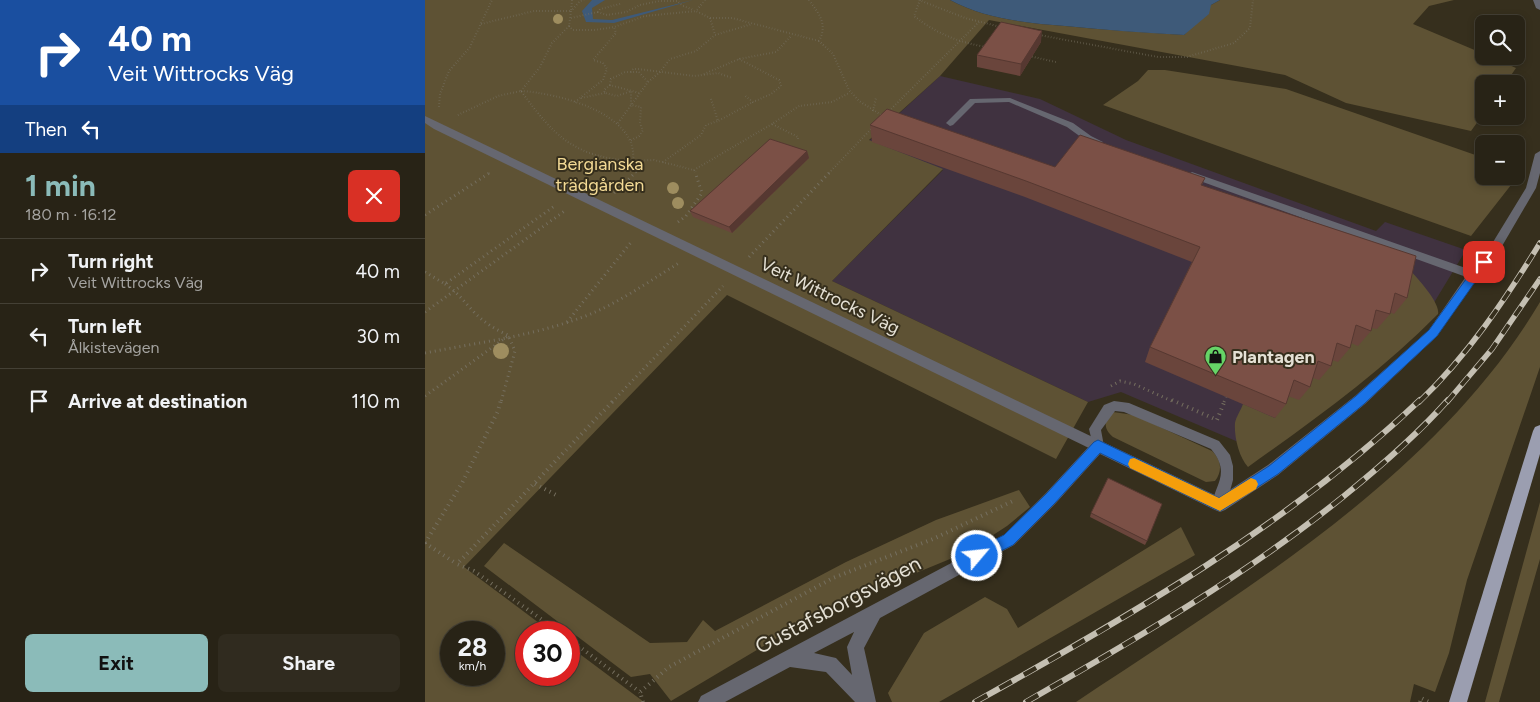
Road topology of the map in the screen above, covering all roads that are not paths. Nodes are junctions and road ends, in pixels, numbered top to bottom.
1 (1537, 0) edge
2 (1540, 8) edge
3 (425, 119) edge
4 (950, 123) dead end
5 (1107, 145) edge
6 (1540, 154) edge
7 (1182, 172) edge
8 (1473, 274) junction
9 (1540, 430) edge
10 (1098, 446) junction
11 (1220, 505) junction
12 (875, 611) junction
13 (786, 658) junction
14 (867, 701) edge
15 (707, 702) edge
16 (1458, 702) edge

1 - 2 street
3 - 10 street, Veit Wittrocks Väg
4 - 5 lane
6 - 8 street
7 - 8 lane
8 - 11 street
9 - 16 main road
10 - 11 street, Veit Wittrocks Väg
10 - 11 lane
10 - 12 street, Gustafsborgsvägen
12 - 13 street, Gustafsborgsvägen
12 - 14 street
13 - 14 street
13 - 15 street, Gustafsborgsvägen

